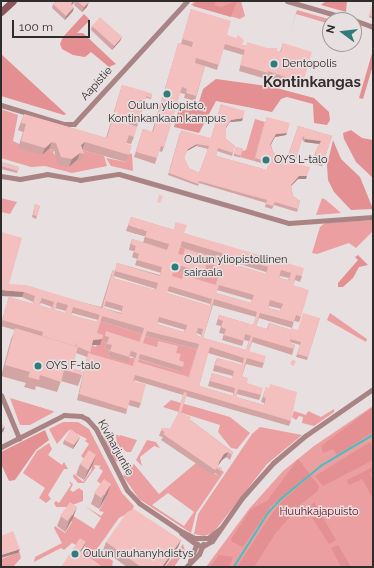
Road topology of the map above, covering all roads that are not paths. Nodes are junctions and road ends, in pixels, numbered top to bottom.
1 (13, 1) edge
2 (187, 1) edge
3 (287, 1) edge
4 (1, 12) edge
5 (325, 12) edge
6 (362, 23) edge
7 (373, 27) edge
8 (1, 105) edge
9 (1, 176) edge
10 (373, 217) edge
11 (373, 388) edge
12 (1, 395) edge
13 (19, 438) junction
14 (1, 447) edge
15 (221, 528) junction
16 (179, 530) junction
17 (198, 538) junction
18 (204, 539) junction
19 (197, 545) junction
20 (203, 546) junction
21 (188, 565) edge

1 - 4 main road
2 - 8 street, Aapistie
3 - 5 street
6 - 7 street
9 - 10 street
11 - 15 street
12 - 13 street
13 - 14 street, Kiviharjuntie
13 - 16 street, Kiviharjuntie
15 - 18 street
15 - 20 street
16 - 17 street
16 - 19 street
17 - 18 street
17 - 19 street
18 - 20 street
19 - 20 street
19 - 21 street
20 - 21 street

